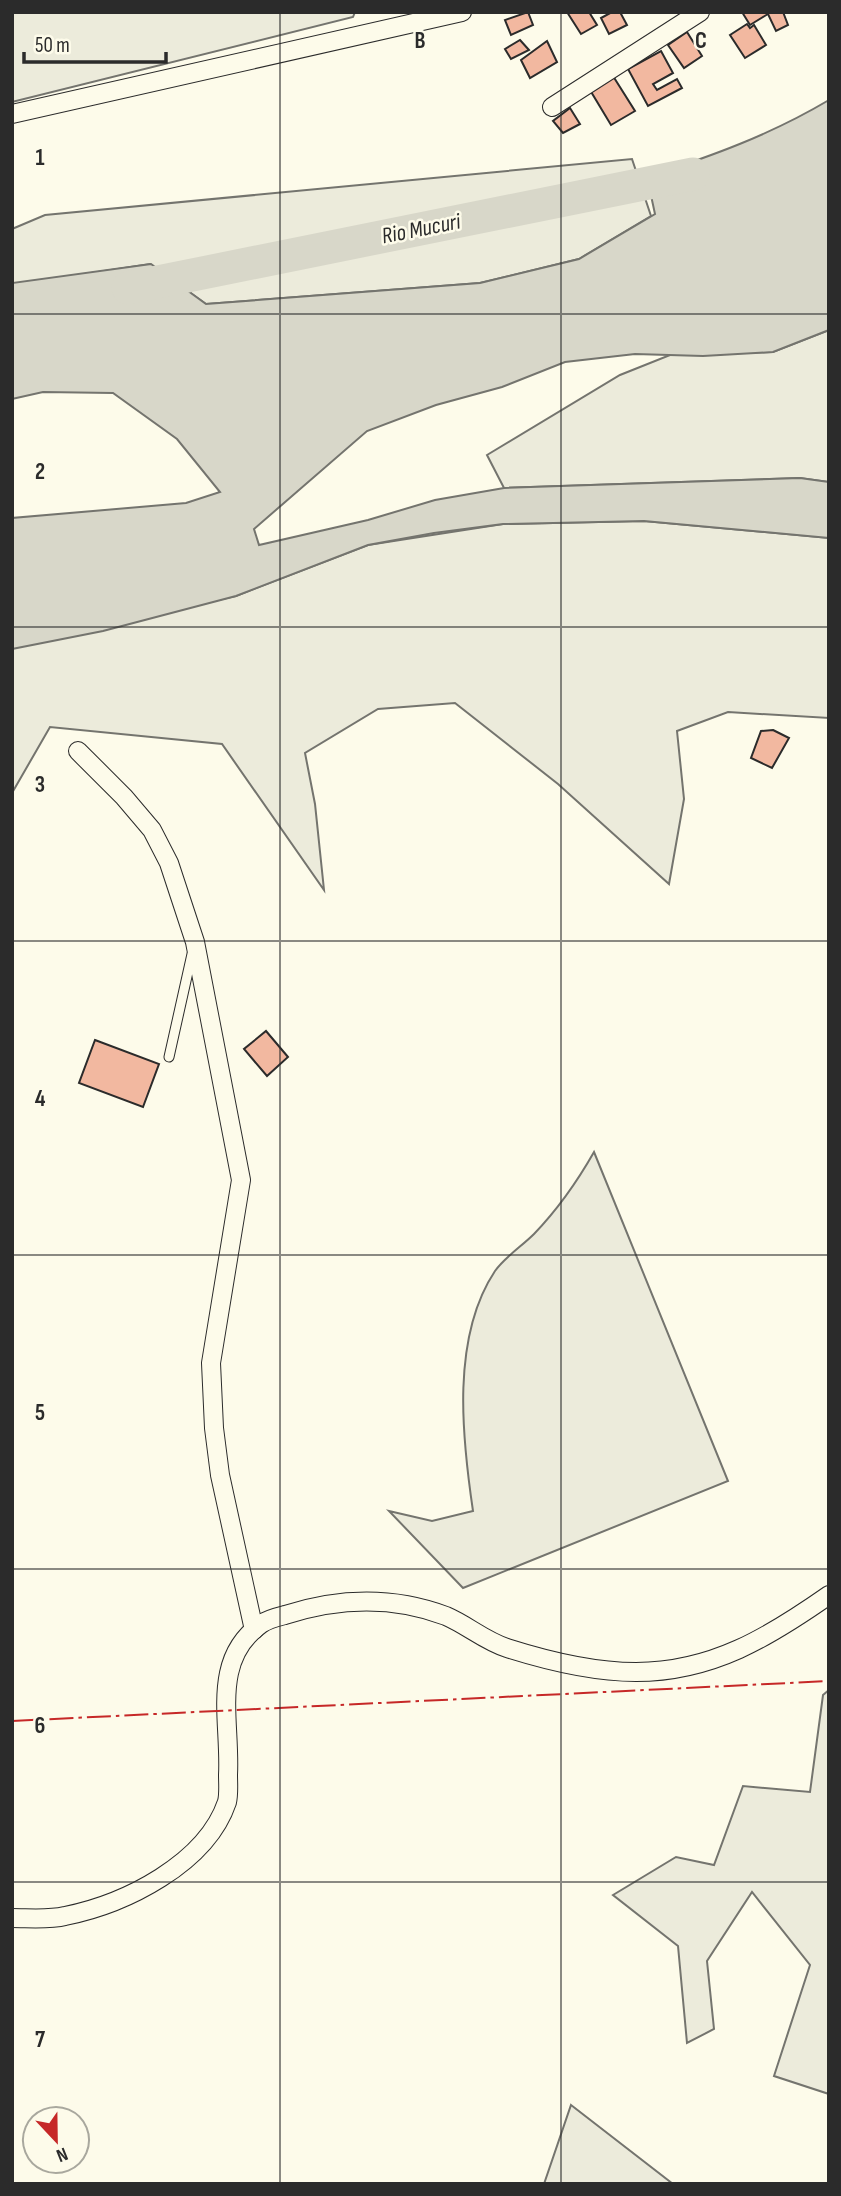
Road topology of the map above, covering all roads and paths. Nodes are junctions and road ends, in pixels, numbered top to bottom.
1 (462, 12) edge
2 (700, 12) edge
3 (552, 107) dead end
4 (12, 114) edge
5 (78, 751) dead end
6 (195, 942) junction
7 (169, 1057) dead end
8 (829, 1595) edge
9 (254, 1630) junction
10 (12, 1918) edge

1 - 4 street
2 - 3 street
5 - 6 street
6 - 7 lane
6 - 9 street
8 - 9 street
9 - 10 street

